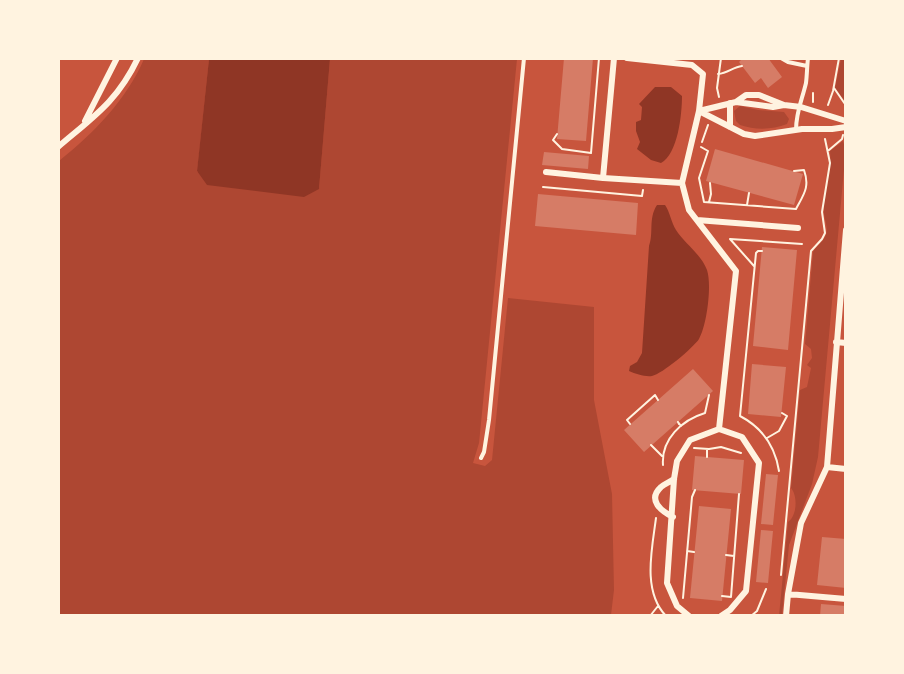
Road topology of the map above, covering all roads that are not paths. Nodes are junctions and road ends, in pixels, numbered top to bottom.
1 (117, 58) edge
2 (138, 58) edge
3 (524, 58) edge
4 (614, 58) edge
5 (627, 58) edge
6 (781, 58) edge
7 (808, 58) edge
8 (807, 66) junction
9 (733, 103) junction
10 (784, 105) junction
11 (801, 106) junction
12 (699, 111) junction
13 (846, 121) edge
14 (84, 125) junction
15 (730, 127) junction
16 (846, 127) edge
17 (796, 130) junction
18 (58, 147) edge
19 (546, 172) dead end
20 (603, 178) junction
21 (682, 183) junction
22 (697, 220) junction
23 (798, 228) dead end
24 (846, 230) edge
25 (836, 342) junction
26 (846, 343) edge
27 (719, 429) junction
28 (481, 458) dead end
29 (827, 467) junction
30 (846, 469) edge
31 (674, 479) junction
32 (673, 517) junction
33 (788, 594) junction
34 (846, 599) edge
35 (689, 615) edge
36 (721, 615) edge
37 (786, 615) edge

1 - 14 street
2 - 14 street
3 - 28 lane
4 - 20 street
5 - 12 street
6 - 8 lane
7 - 8 lane
8 - 11 lane
9 - 10 street
9 - 10 street
9 - 12 street
9 - 15 street
10 - 11 street
11 - 13 street
11 - 17 lane
12 - 15 street
12 - 21 street
14 - 18 street
15 - 17 street
16 - 17 street
19 - 20 street
20 - 21 street
21 - 22 street
22 - 23 street
22 - 27 street
24 - 25 street
25 - 26 street
25 - 29 street
27 - 31 street
27 - 36 street
29 - 30 street
29 - 33 street
31 - 32 street
31 - 32 street
32 - 35 street
33 - 34 street
33 - 37 street

